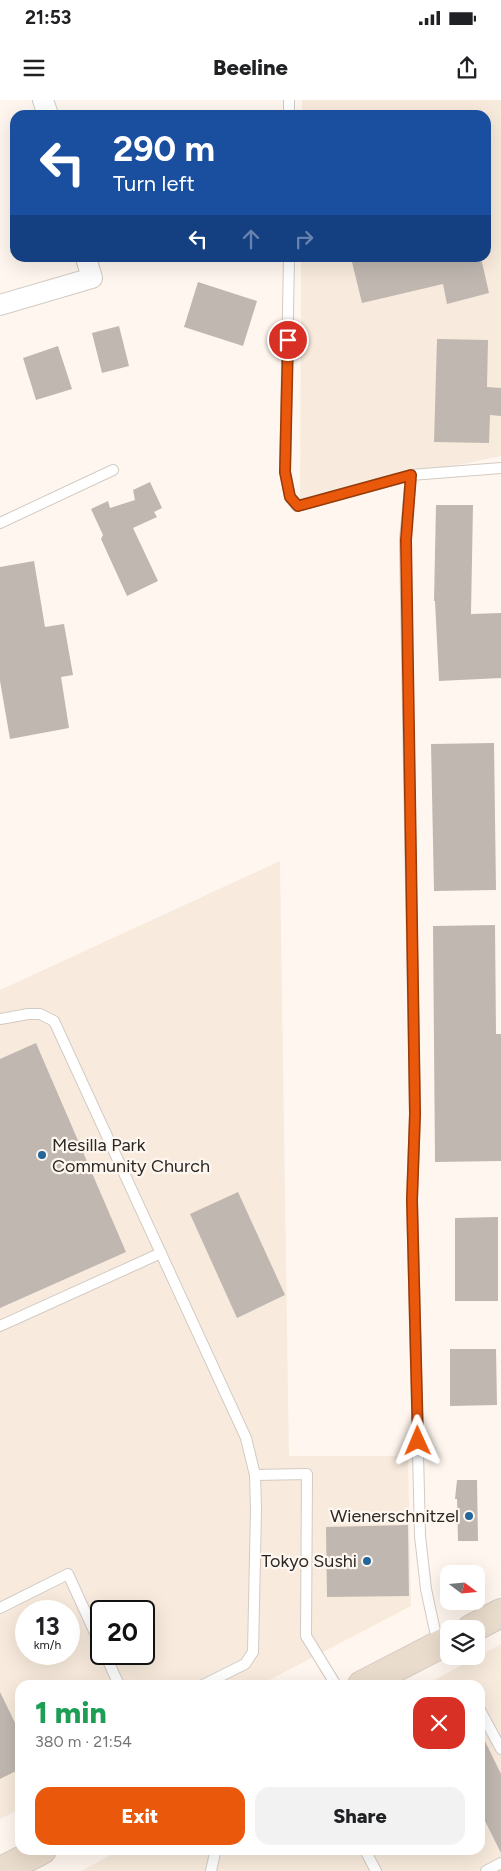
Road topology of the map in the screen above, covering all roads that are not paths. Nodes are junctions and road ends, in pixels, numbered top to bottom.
1 (87, 262) edge
2 (289, 262) edge
3 (0, 305) edge
4 (501, 468) edge
5 (113, 470) dead end
6 (411, 475) junction
7 (0, 523) edge
8 (0, 1020) edge
9 (161, 1253) junction
10 (0, 1326) edge
11 (255, 1475) junction
12 (0, 1608) edge
13 (501, 1613) edge
14 (90, 1622) edge
15 (485, 1622) edge
16 (440, 1631) edge
17 (440, 1645) edge
18 (110, 1665) edge
19 (117, 1680) edge
20 (213, 1680) edge
21 (333, 1680) edge
22 (372, 1680) edge
23 (485, 1719) edge
24 (501, 1749) edge
25 (32, 1855) edge
26 (214, 1855) edge
27 (368, 1855) edge
28 (501, 1863) edge
29 (2, 1871) edge
30 (211, 1871) edge
31 (376, 1871) edge
32 (486, 1871) edge

1 - 3 street
2 - 6 lane
4 - 6 lane
5 - 7 lane
6 - 16 lane
8 - 9 lane
9 - 10 lane
9 - 11 lane
11 - 20 lane
11 - 21 lane
12 - 14 lane
13 - 15 main road
17 - 22 main road
18 - 19 lane
23 - 24 lane
25 - 29 main road
26 - 30 lane
27 - 31 lane
28 - 32 lane

